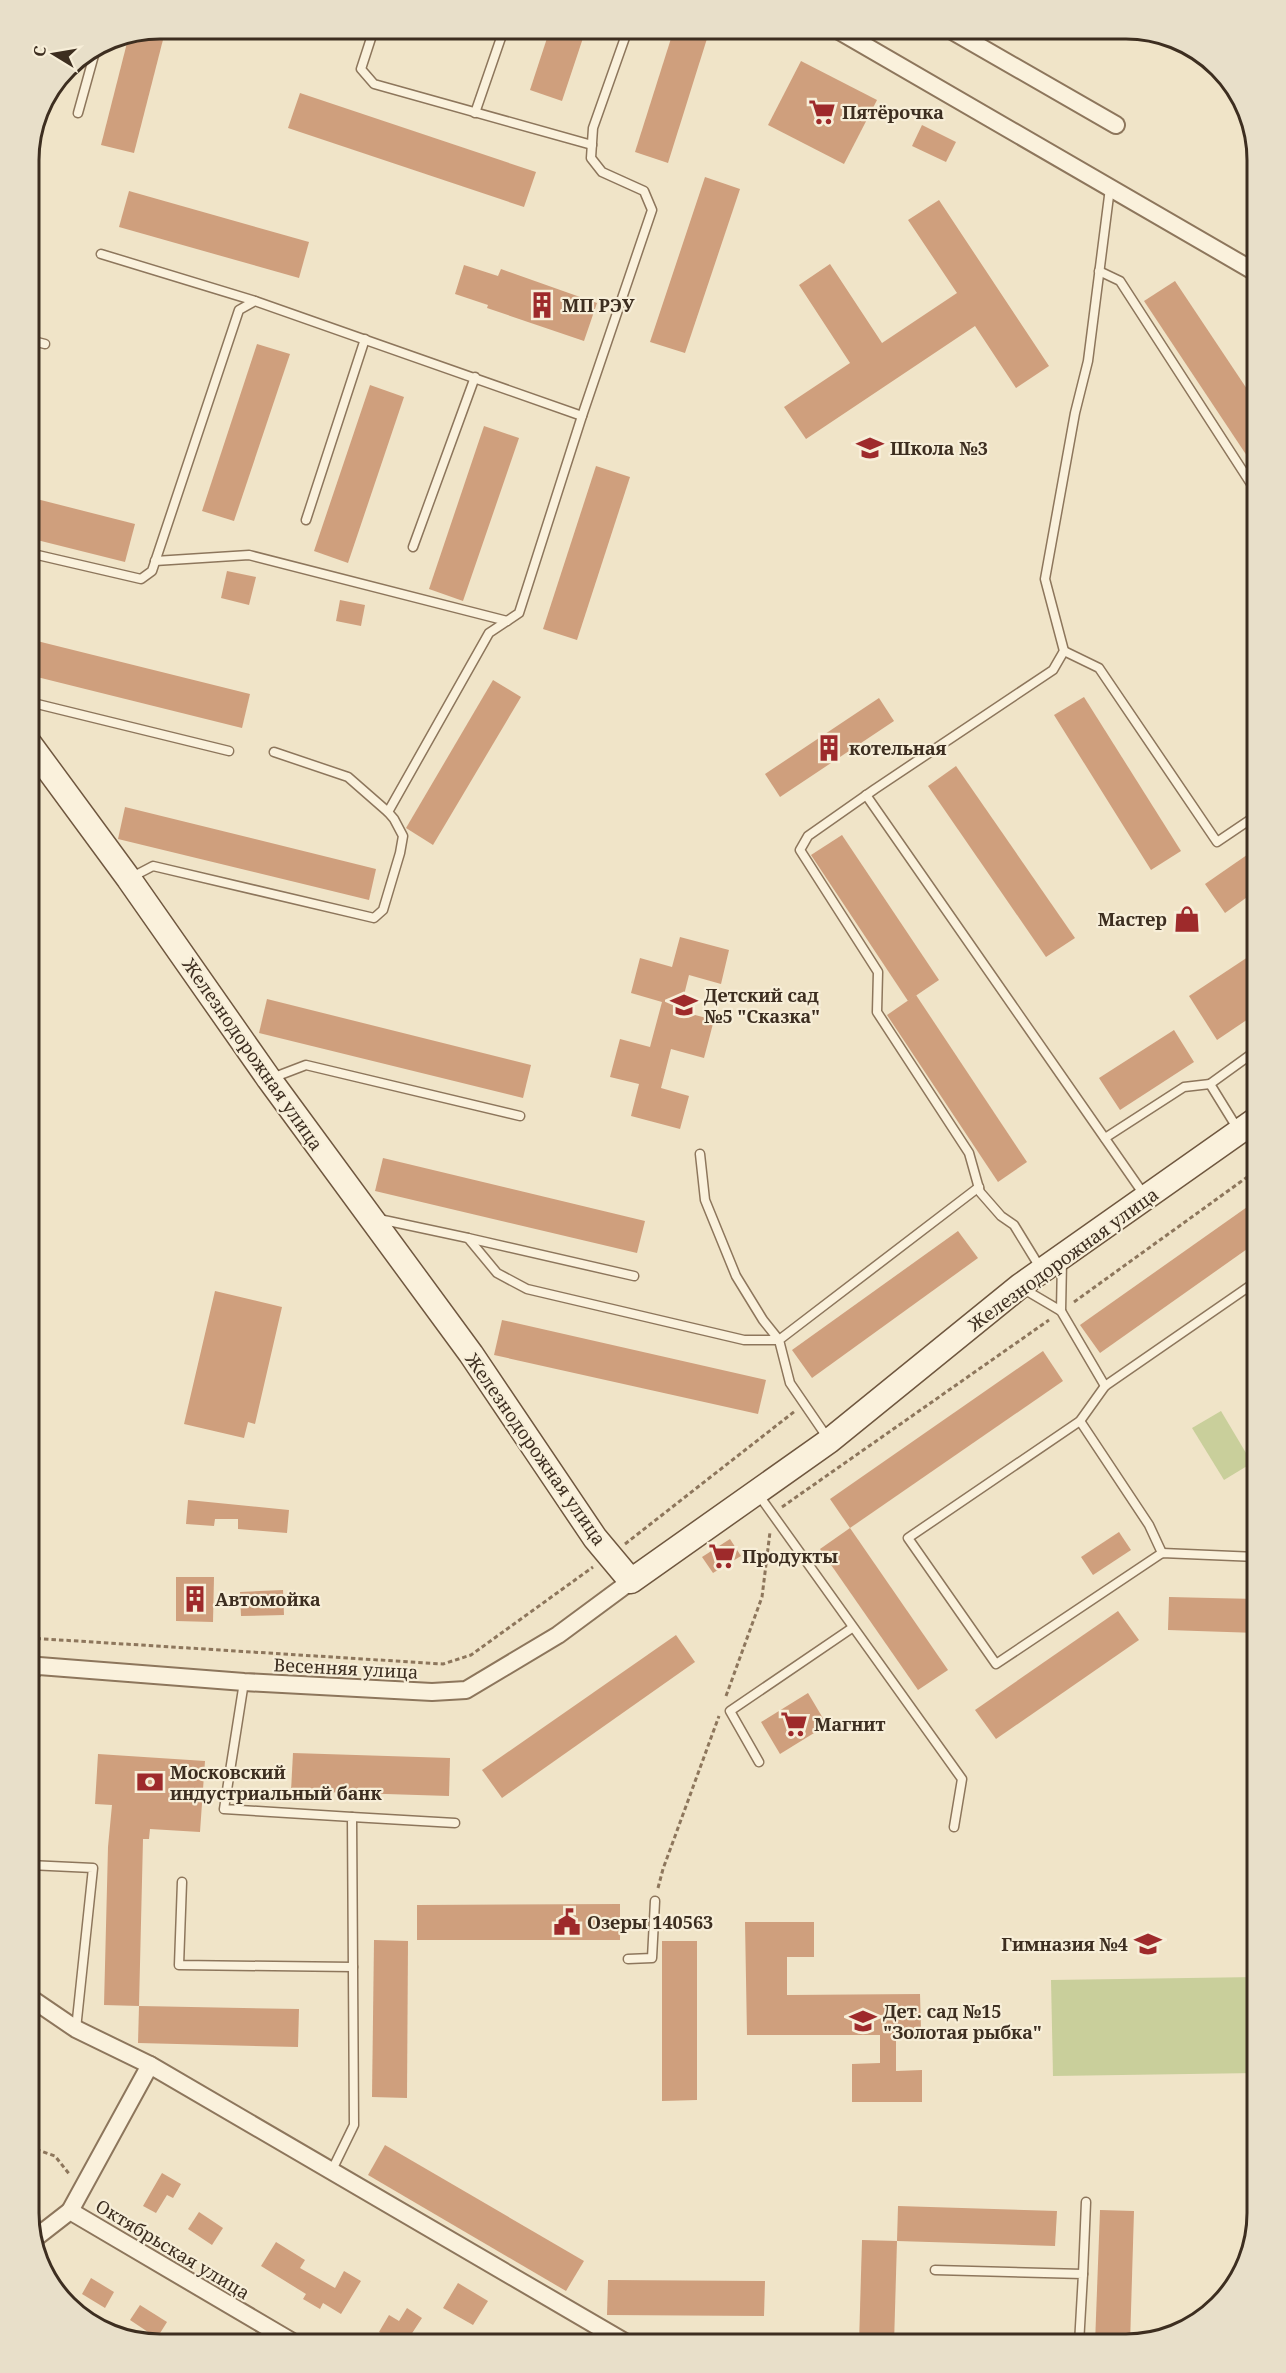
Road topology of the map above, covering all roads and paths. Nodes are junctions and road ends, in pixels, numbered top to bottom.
1 (371, 39) edge
2 (501, 39) edge
3 (624, 39) edge
4 (853, 39) edge
5 (966, 39) edge
6 (93, 59) edge
7 (78, 113) dead end
8 (475, 113) junction
9 (1116, 125) dead end
10 (591, 145) junction
11 (1110, 188) junction
12 (101, 254) dead end
13 (1247, 267) edge
14 (1099, 271) junction
15 (255, 300) junction
16 (366, 339) junction
17 (39, 342) edge
18 (45, 344) dead end
19 (475, 378) junction
20 (582, 416) junction
21 (1247, 478) edge
22 (306, 520) dead end
23 (413, 547) dead end
24 (39, 555) edge
25 (155, 561) junction
26 (507, 621) junction
27 (1064, 651) junction
28 (39, 704) edge
29 (229, 751) dead end
30 (274, 752) dead end
31 (39, 757) edge
32 (866, 795) junction
33 (388, 812) junction
34 (1247, 822) edge
35 (129, 879) junction
36 (1247, 1057) edge
37 (269, 1079) junction
38 (1210, 1084) junction
39 (520, 1116) dead end
40 (1247, 1125) edge
41 (1247, 1127) edge
42 (1105, 1138) junction
43 (700, 1154) dead end
44 (1247, 1177) edge
45 (979, 1187) junction
46 (1147, 1197) junction
47 (369, 1216) junction
48 (468, 1238) junction
49 (1062, 1257) junction
50 (1042, 1271) junction
51 (634, 1276) dead end
52 (1020, 1286) junction
53 (1247, 1288) edge
54 (1061, 1311) junction
55 (779, 1340) junction
56 (1105, 1386) junction
57 (804, 1404) junction
58 (1080, 1421) junction
59 (830, 1441) junction
60 (756, 1492) junction
61 (772, 1514) junction
62 (1162, 1553) junction
63 (611, 1555) junction
64 (1247, 1557) edge
65 (632, 1581) junction
66 (852, 1628) junction
67 (39, 1639) edge
68 (39, 1666) edge
69 (244, 1682) junction
70 (759, 1762) dead end
71 (352, 1817) junction
72 (455, 1822) dead end
73 (954, 1827) dead end
74 (39, 1866) edge
75 (182, 1882) dead end
76 (655, 1901) dead end
77 (628, 1959) dead end
78 (353, 1967) junction
79 (39, 2004) edge
80 (76, 2029) junction
81 (150, 2065) junction
82 (39, 2151) edge
83 (332, 2170) junction
84 (81, 2190) junction
85 (1086, 2202) dead end
86 (70, 2211) junction
87 (41, 2234) edge
88 (935, 2270) dead end
89 (1083, 2274) junction
90 (279, 2334) edge
91 (611, 2334) edge
92 (1080, 2334) edge

1 - 8 lane
2 - 8 lane
3 - 10 lane
4 - 11 street
5 - 9 street
6 - 7 lane
8 - 10 lane
10 - 20 lane
11 - 13 street
11 - 14 lane
12 - 15 lane
14 - 21 lane
14 - 27 lane
15 - 16 lane
15 - 25 lane
16 - 19 lane
16 - 22 lane
17 - 18 lane
19 - 20 lane
19 - 23 lane
20 - 26 lane
24 - 25 lane
25 - 26 lane
26 - 33 lane
27 - 32 lane
27 - 34 lane
28 - 29 lane
30 - 33 lane
31 - 35 street, Железнодорожная улица
32 - 42 lane
32 - 45 lane
33 - 35 lane
35 - 37 street, Железнодорожная улица
36 - 38 lane
37 - 39 lane
37 - 47 street, Железнодорожная улица
38 - 40 lane
38 - 42 lane
41 - 46 street, Железнодорожная улица
42 - 46 lane
43 - 55 lane
44 - 54 path
45 - 50 lane
45 - 55 lane
46 - 49 street, Железнодорожная улица
47 - 48 lane
47 - 63 street, Железнодорожная улица
48 - 51 lane
48 - 55 lane
49 - 50 street, Железнодорожная улица
49 - 54 lane
50 - 52 street, Железнодорожная улица
52 - 54 lane
52 - 59 street, Железнодорожная улица
53 - 56 lane
54 - 56 lane
54 - 61 path
55 - 57 lane
56 - 58 lane
57 - 59 lane
57 - 63 path
58 - 62 lane
58 - 62 lane
59 - 60 street, Железнодорожная улица
60 - 61 lane
60 - 65 street, Железнодорожная улица
61 - 66 lane
62 - 64 lane
63 - 65 street, Железнодорожная улица
63 - 67 path
65 - 69 street, Весенняя улица
66 - 70 lane
66 - 73 lane
68 - 69 street, Весенняя улица
69 - 71 lane
71 - 72 lane
71 - 78 lane
74 - 80 lane
75 - 78 lane
76 - 77 lane
78 - 83 lane
79 - 80 street
80 - 81 street
81 - 83 street
81 - 84 street
82 - 84 path
83 - 91 street
84 - 86 street
85 - 89 lane
86 - 87 street, Октябрьская улица
86 - 90 street, Октябрьская улица
88 - 89 lane
89 - 92 lane

